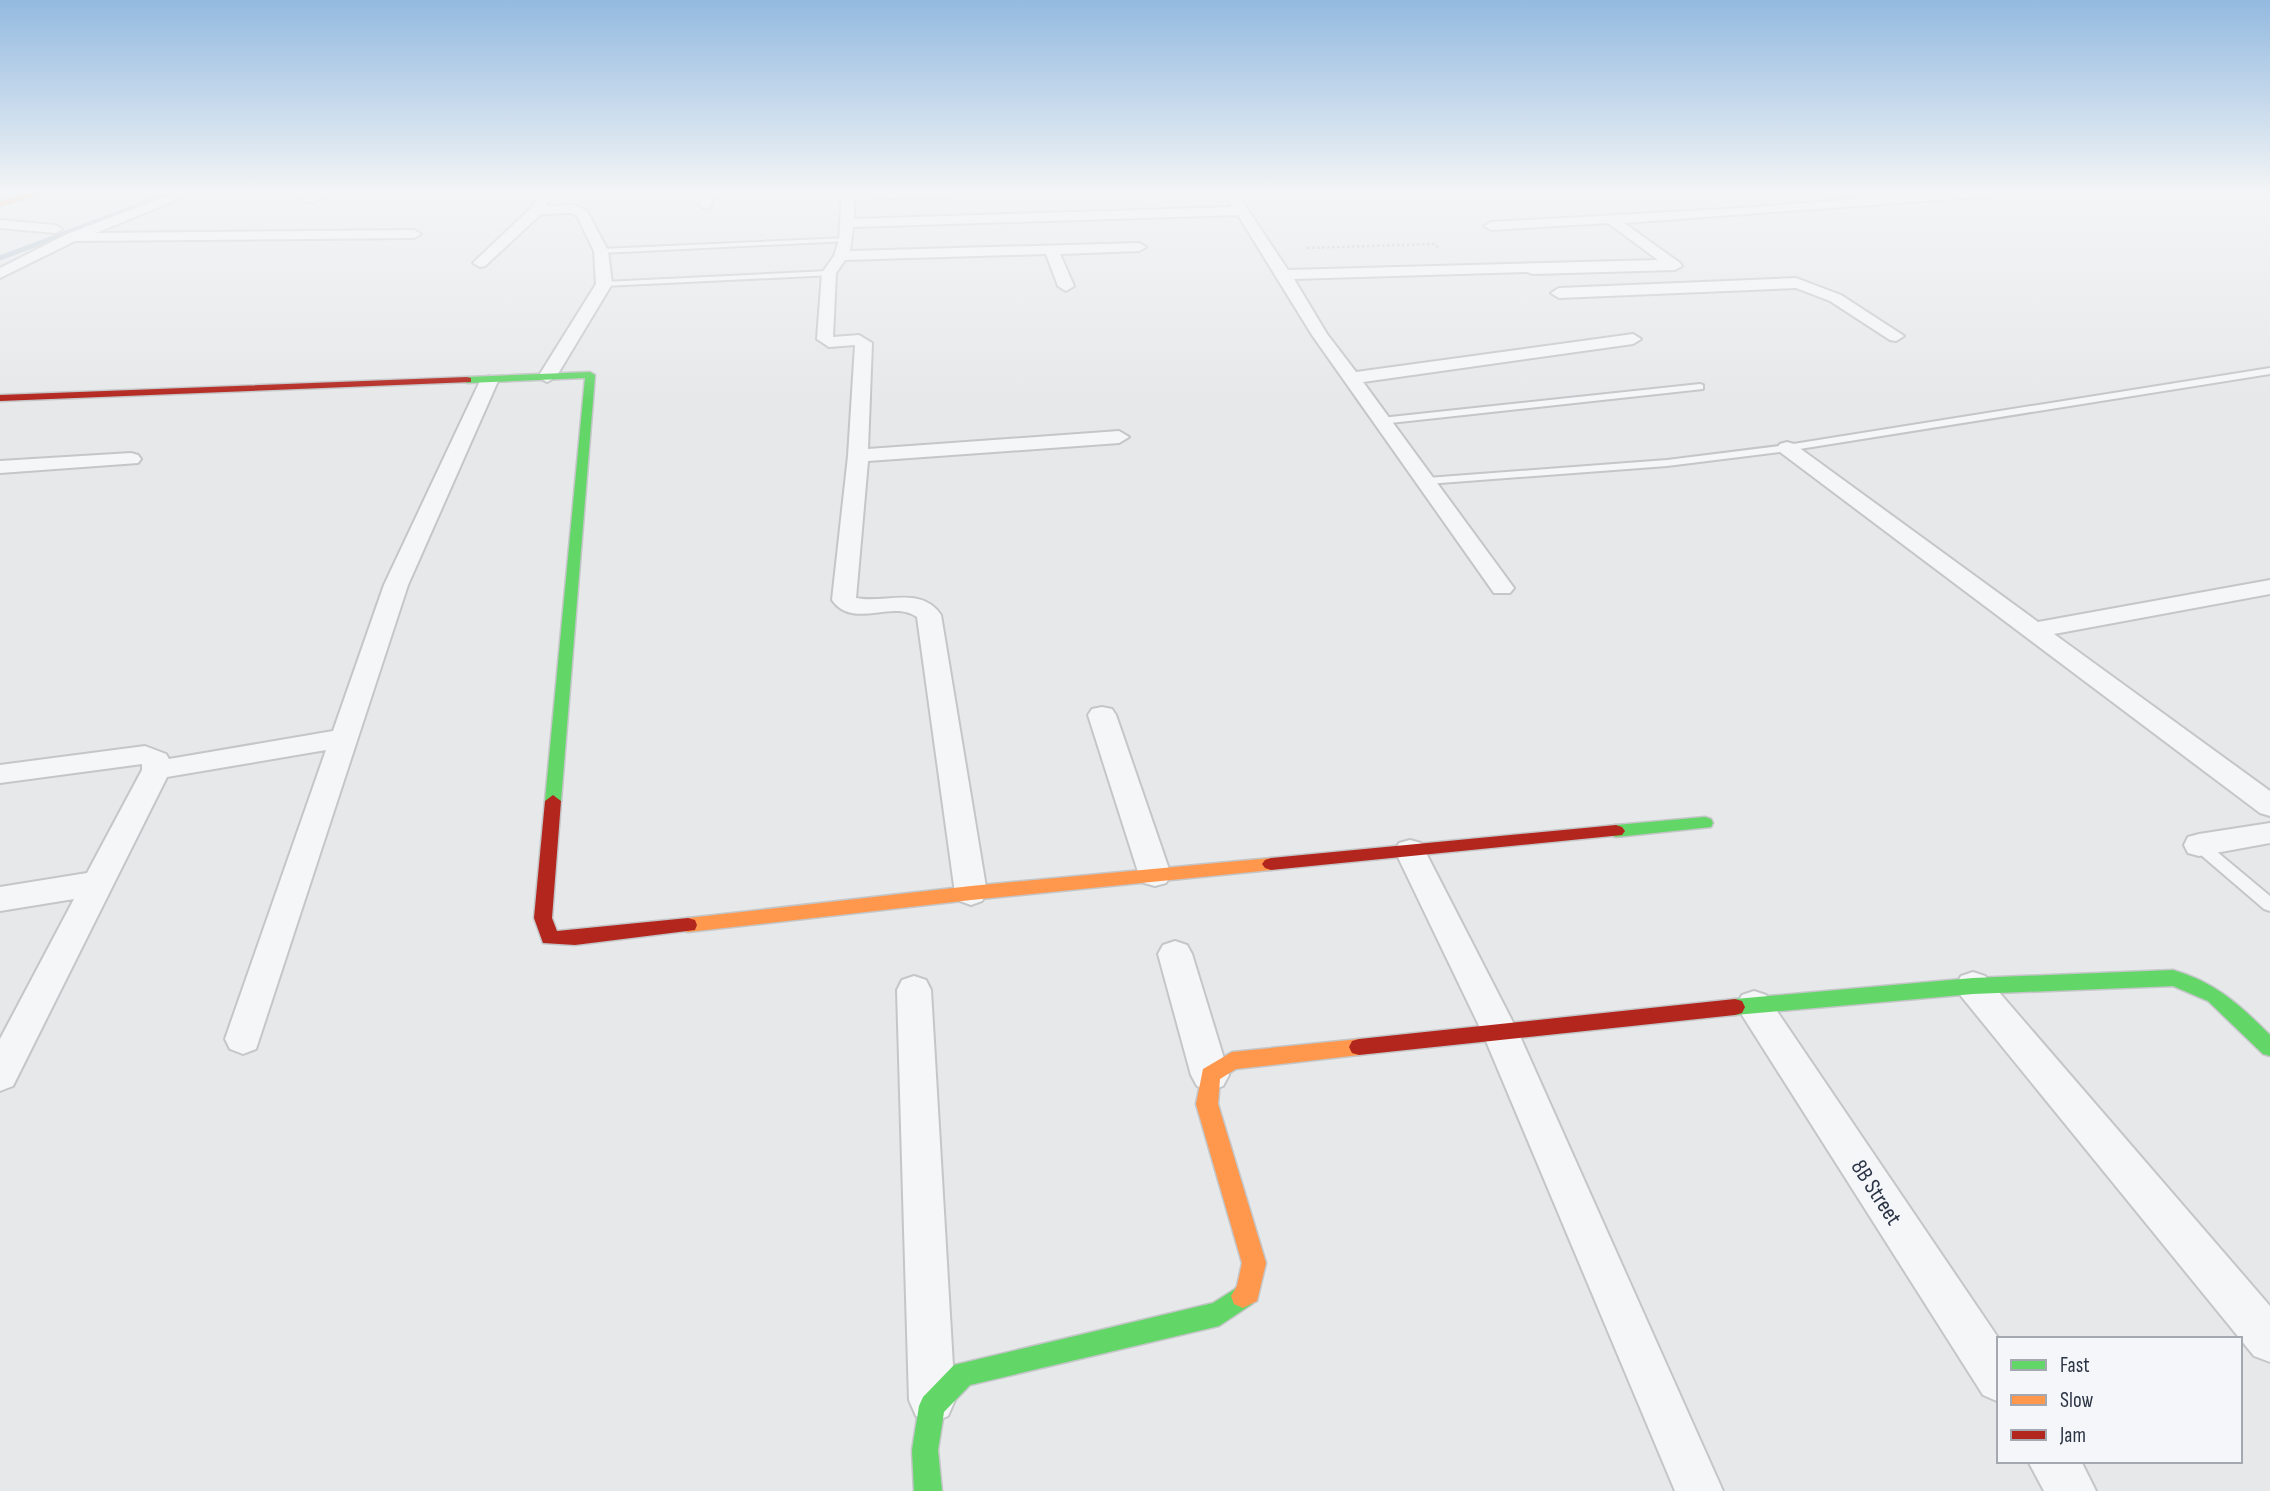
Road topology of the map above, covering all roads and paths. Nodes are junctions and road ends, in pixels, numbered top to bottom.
1 (24, 262) edge
2 (602, 262) edge
3 (752, 262) edge
4 (839, 262) edge
5 (1056, 262) edge
6 (1275, 262) edge
7 (1525, 262) edge
8 (1668, 262) edge
9 (1671, 264) junction
10 (1532, 269) junction
11 (0, 274) edge
12 (1284, 275) junction
13 (604, 284) junction
14 (1066, 286) dead end
15 (1703, 287) junction
16 (1559, 293) junction
17 (1572, 306) dead end
18 (1896, 336) dead end
19 (1633, 339) dead end
20 (2270, 370) edge
21 (547, 377) junction
22 (1350, 378) junction
23 (488, 381) junction
24 (1700, 387) dead end
25 (0, 398) edge
26 (1381, 421) junction
27 (1119, 437) dead end
28 (1787, 448) junction
29 (858, 456) junction
30 (131, 459) dead end
31 (0, 467) edge
32 (1427, 481) junction
33 (2270, 587) edge
34 (1502, 588) dead end
35 (2033, 630) junction
36 (1102, 715) dead end
37 (344, 738) junction
38 (156, 770) junction
39 (0, 774) edge
40 (2270, 806) edge
41 (1705, 823) dead end
42 (2270, 833) edge
43 (2199, 845) joint
44 (1410, 851) junction
45 (1155, 875) junction
46 (99, 883) junction
47 (971, 893) junction
48 (0, 899) edge
49 (2270, 905) edge
50 (1175, 954) dead end
51 (1973, 986) junction
52 (914, 990) dead end
53 (1754, 1005) junction
54 (1501, 1034) junction
55 (243, 1039) dead end
56 (2270, 1048) edge
57 (0, 1075) edge
58 (1210, 1075) junction
59 (2270, 1340) edge
60 (1997, 1376) edge
61 (932, 1406) junction
62 (2053, 1463) edge
63 (928, 1491) edge
64 (1699, 1491) edge
65 (2072, 1491) edge

1 - 11 street
2 - 13 street
3 - 13 lane
4 - 29 street
5 - 14 street
6 - 12 street
7 - 10 street
8 - 9 street
9 - 10 street
9 - 15 street
10 - 12 street
10 - 16 street
12 - 22 street
13 - 21 street
15 - 16 street
15 - 18 street
16 - 17 street
19 - 22 street
20 - 28 lane
21 - 23 street
21 - 47 street
22 - 26 street
23 - 25 street
23 - 37 street
24 - 26 lane
26 - 32 street
27 - 29 street
28 - 32 lane
28 - 35 street
29 - 47 street
30 - 31 street
32 - 34 street
33 - 35 street
35 - 40 street
36 - 45 street
37 - 38 street
37 - 55 street
38 - 39 street
38 - 46 street
41 - 44 street
42 - 43 street
43 - 49 lane
44 - 45 street
44 - 54 street
45 - 47 street
46 - 48 street
46 - 57 street
50 - 58 street
51 - 53 street
51 - 56 street
51 - 59 street
52 - 61 street
53 - 54 street
53 - 60 street, 8B Street
54 - 58 street
54 - 64 street
58 - 61 street
61 - 63 street
62 - 65 street

